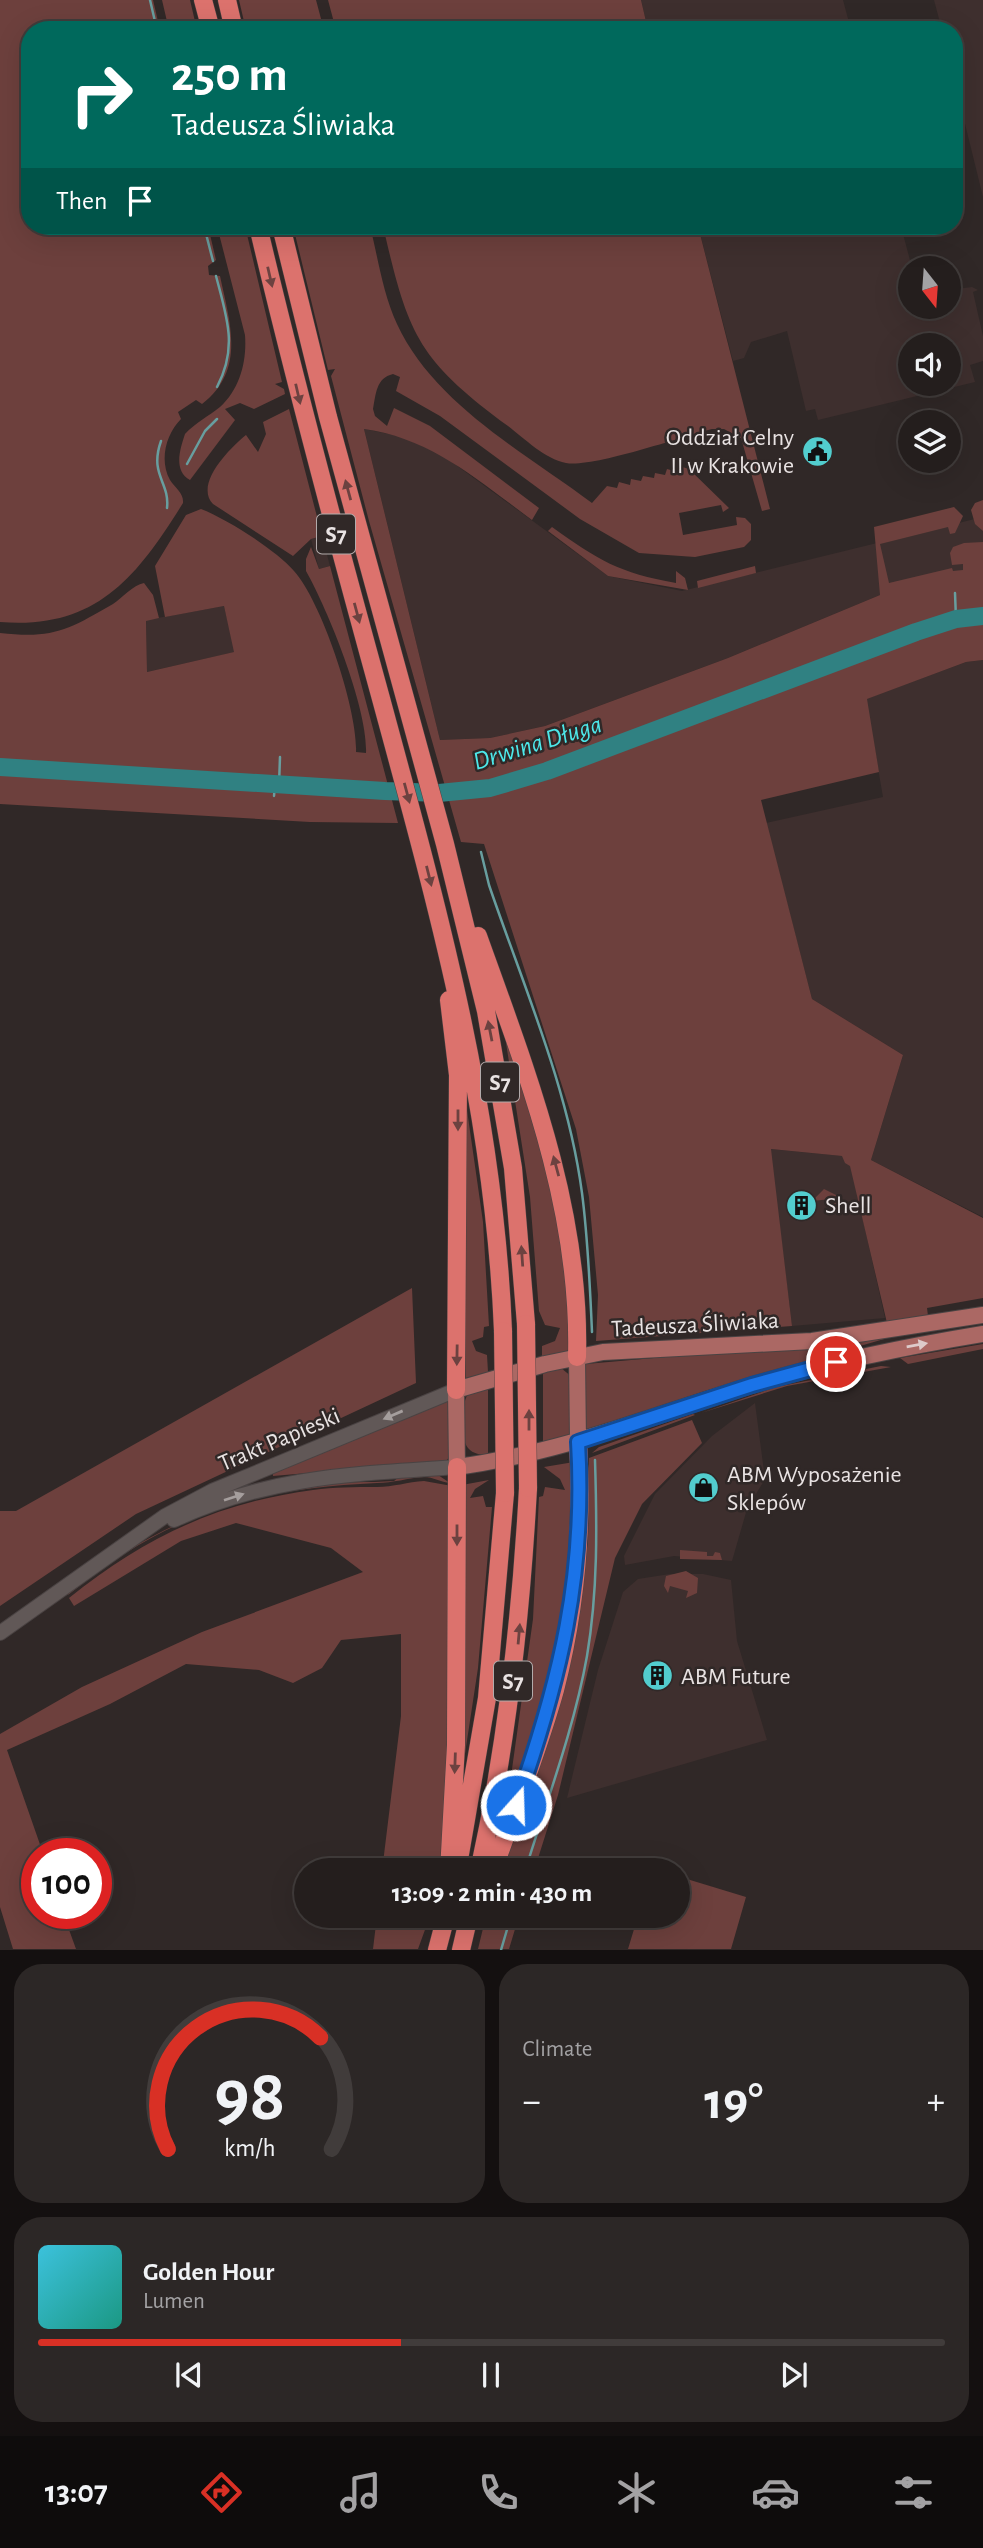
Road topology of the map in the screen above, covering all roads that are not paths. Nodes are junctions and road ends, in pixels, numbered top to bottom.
1 (203, 0) edge
2 (227, 0) edge
3 (209, 21) edge
4 (232, 21) edge
5 (260, 235) edge
6 (283, 235) edge
7 (445, 844) junction
8 (436, 906) junction
9 (983, 1315) edge
10 (983, 1334) edge
11 (577, 1357) junction
12 (456, 1390) junction
13 (578, 1442) junction
14 (457, 1467) junction
15 (125, 1543) junction
16 (0, 1633) edge
17 (450, 1858) edge
18 (458, 1858) edge
19 (482, 1858) edge
20 (497, 1858) edge
21 (443, 1928) edge
22 (467, 1928) edge
23 (437, 1950) edge
24 (461, 1950) edge

1 - 3 highway
2 - 4 highway
5 -> 8 highway, S7
7 -> 6 highway, S7
11 -> 7 highway
19 -> 7 highway, S7, bridge
8 -> 12 highway
8 - 18 highway, S7, bridge
9 - 11 main road, Tadeusza Śliwiaka
13 -> 10 main road
11 - 12 main road, Tadeusza Śliwiaka
11 - 13 main road
12 - 14 main road
12 -> 15 street, Trakt Papieski
13 - 14 main road
13 - 20 highway
15 -> 14 street, Trakt Papieski
14 -> 17 highway
15 - 16 street, Trakt Papieski
21 - 23 highway
22 - 24 highway

